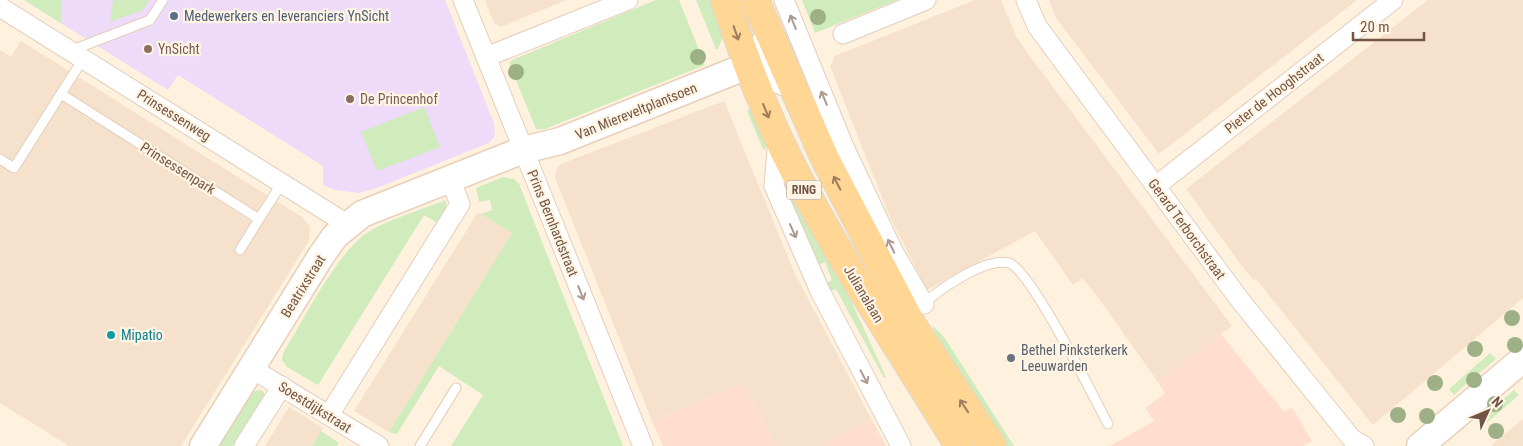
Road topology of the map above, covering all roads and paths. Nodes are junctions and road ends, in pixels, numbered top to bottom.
1 (163, 0) edge
2 (463, 0) edge
3 (628, 0) edge
4 (725, 0) edge
5 (755, 0) edge
6 (775, 0) edge
7 (784, 0) edge
8 (926, 0) edge
9 (1026, 0) edge
10 (1393, 0) edge
11 (0, 7) edge
12 (843, 34) dead end
13 (770, 36) junction
14 (76, 55) junction
15 (486, 57) junction
16 (748, 66) junction
17 (791, 85) junction
18 (61, 94) junction
19 (778, 138) junction
20 (524, 150) junction
21 (0, 159) edge
22 (450, 179) junction
23 (282, 182) junction
24 (1156, 186) junction
25 (259, 219) junction
26 (347, 224) junction
27 (240, 250) dead end
28 (918, 314) junction
29 (1523, 359) edge
30 (251, 368) junction
31 (282, 386) junction
32 (456, 388) dead end
33 (329, 415) junction
34 (1108, 424) dead end
35 (203, 446) edge
36 (244, 446) edge
37 (379, 446) edge
38 (420, 446) edge
39 (642, 446) edge
40 (901, 446) edge
41 (959, 446) edge
42 (992, 446) edge
43 (1364, 446) edge
44 (1420, 446) edge

1 - 14 lane
2 - 15 street, Prins Bernhardstraat
3 - 15 street
4 -> 16 main road, Julianalaan / RING
5 - 13 main road, Julianalaan / RING
6 - 13 street
28 -> 7 street, Julianalaan
8 - 12 street
9 - 24 street, Gerard Terborchstraat
10 - 24 street, Pieter de Hooghstraat
11 - 14 street, Prinsessenweg
13 - 16 street
13 - 17 main road, Julianalaan / RING
14 - 18 lane
14 - 23 street, Prinsessenweg
15 - 20 street, Prins Bernhardstraat
16 - 17 street
16 -> 19 main road, Julianalaan / RING
16 - 20 street, Van Miereveltplantsoen
28 -> 17 main road, Julianalaan / RING
18 - 21 lane
18 - 25 lane, Prinsessenpark
19 -> 40 street, Julianalaan
19 - 41 main road, Julianalaan / RING
20 - 22 street, Beatrixstraat
20 -> 39 street, Prins Bernhardstraat
22 - 26 street, Beatrixstraat
22 - 33 street
23 - 25 lane
23 - 26 street, Prinsessenweg
24 - 43 street, Gerard Terborchstraat
25 - 27 lane
26 - 30 street, Beatrixstraat
28 - 34 lane
42 -> 28 main road, Julianalaan / RING
29 - 44 street
30 - 31 street, Soestdijkstraat
30 - 35 street, Beatrixstraat
31 - 33 street, Soestdijkstraat
31 - 36 street
32 - 38 lane
33 - 37 street, Soestdijkstraat

